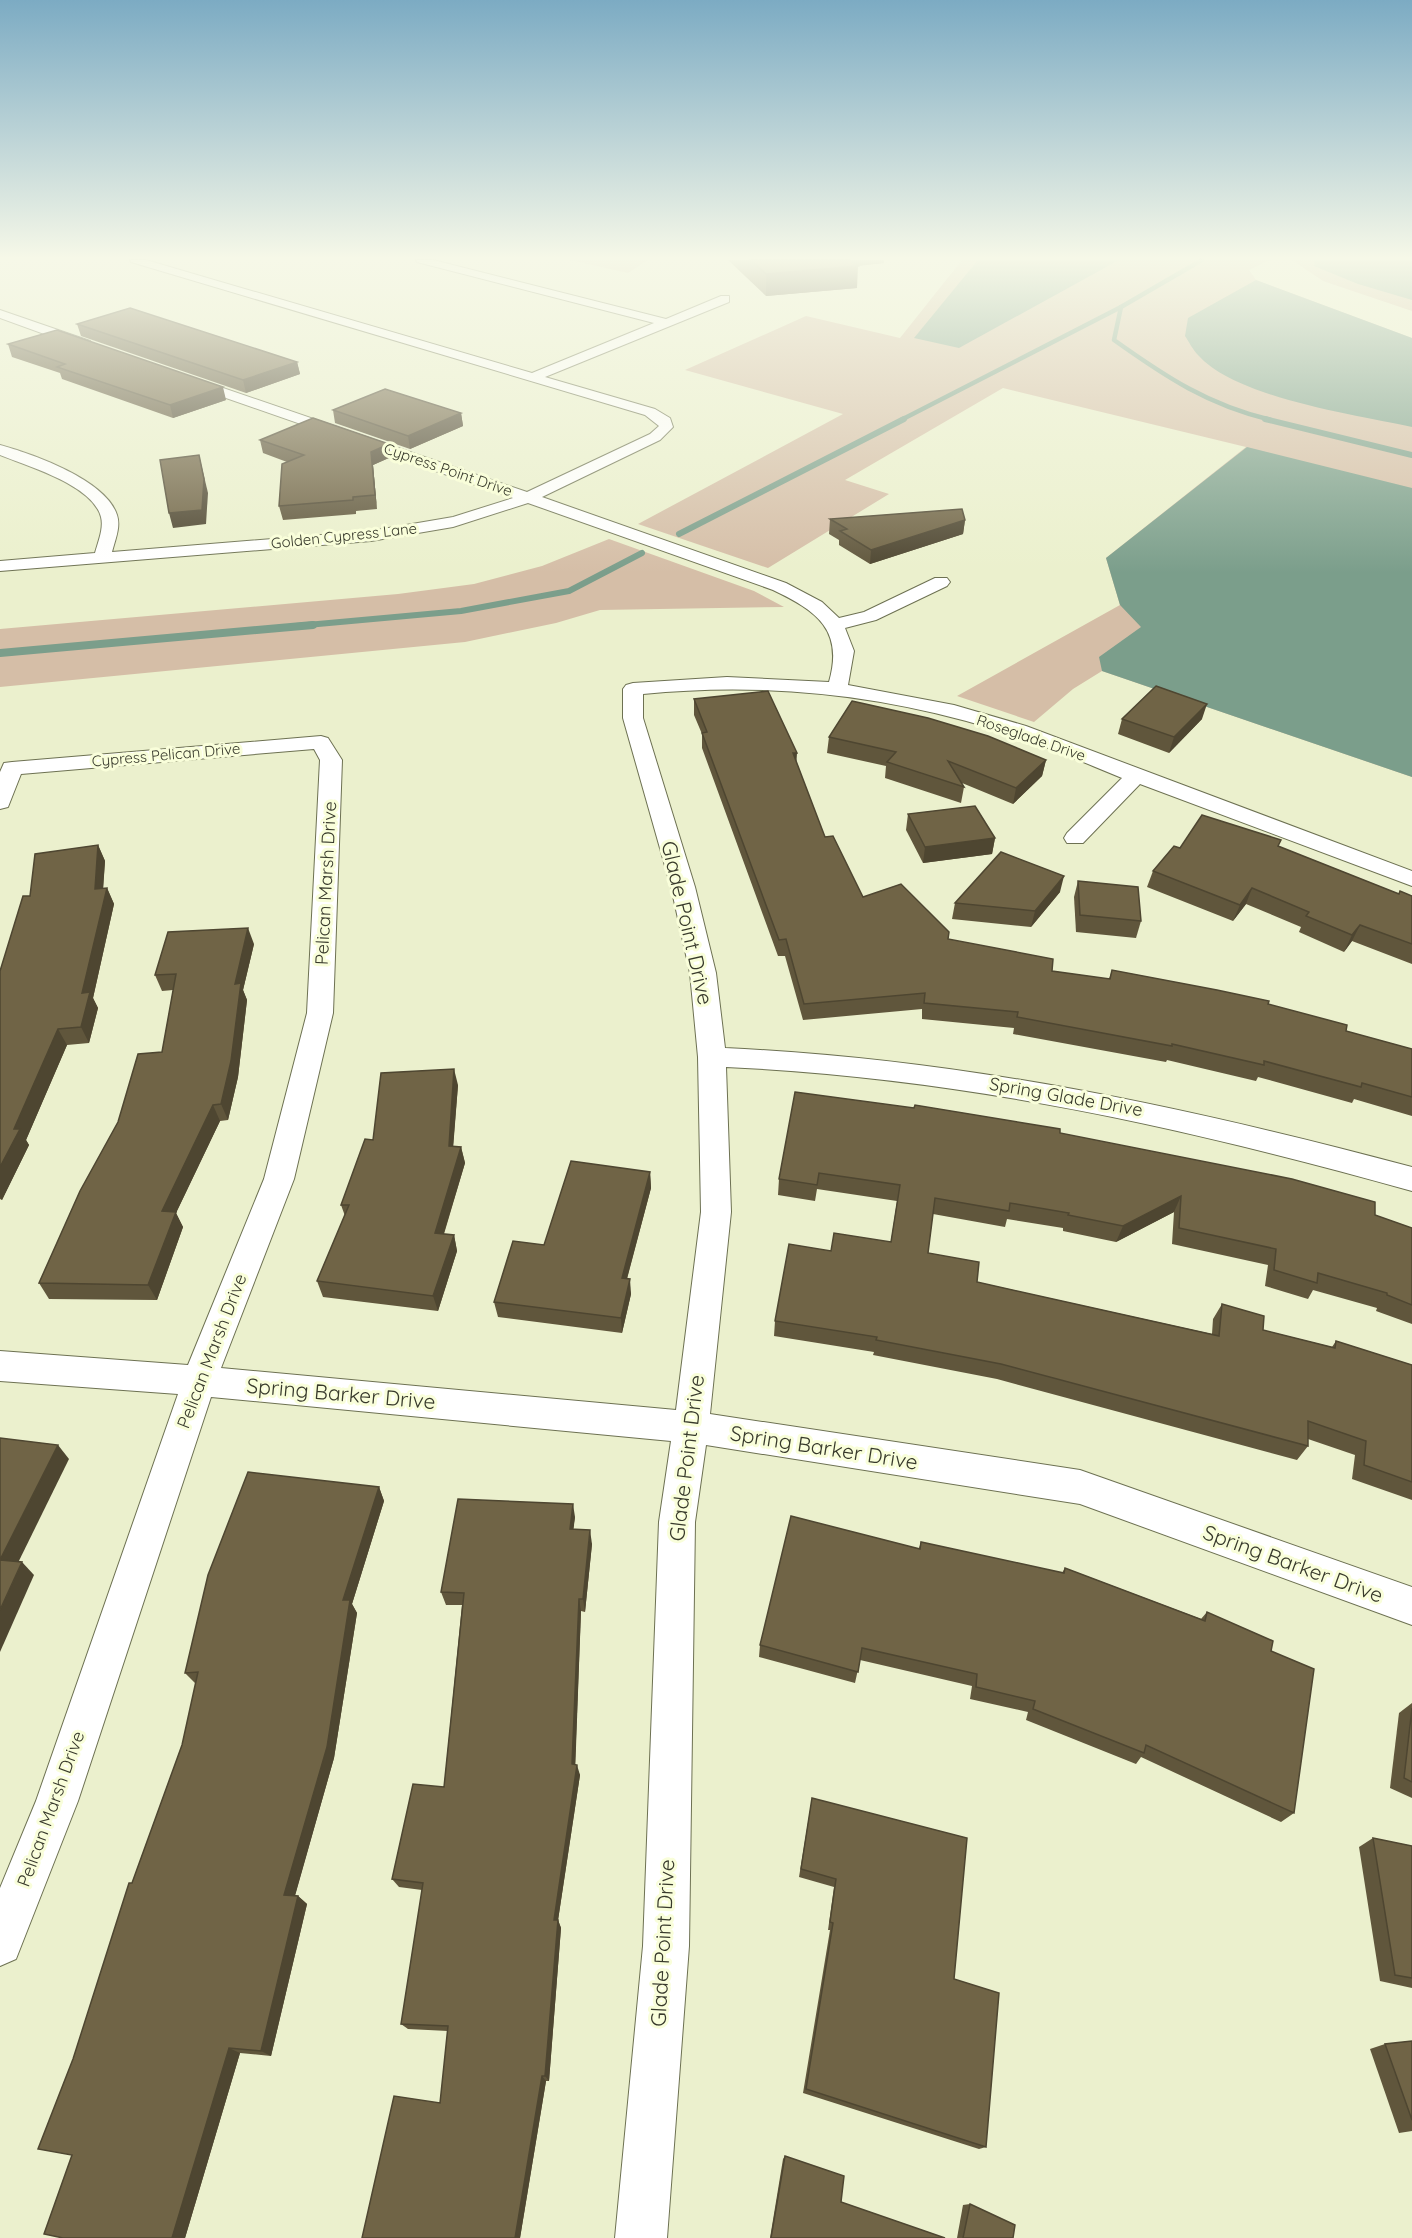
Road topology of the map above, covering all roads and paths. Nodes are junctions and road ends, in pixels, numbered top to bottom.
1 (490, 364) edge
2 (564, 364) edge
3 (168, 373) edge
4 (533, 377) junction
5 (0, 450) edge
6 (527, 498) junction
7 (102, 558) junction
8 (0, 566) edge
9 (941, 582) dead end
10 (835, 625) junction
11 (837, 688) junction
12 (633, 689) joint
13 (321, 742) joint
14 (1136, 776) junction
15 (0, 802) edge
16 (1075, 838) dead end
17 (1412, 879) edge
18 (712, 1057) junction
19 (1412, 1179) edge
20 (0, 1366) edge
21 (199, 1381) junction
22 (691, 1428) junction
23 (1412, 1606) edge
24 (0, 1943) edge
25 (641, 2238) edge

1 - 4 street
2 - 4 street
3 - 6 street, Cypress Point Drive
4 - 6 street, Golden Cypress Lane
5 - 7 street
6 - 7 street, Golden Cypress Lane
6 - 10 street, Cypress Point Drive
7 - 8 street, Golden Cypress Lane
9 - 10 street
10 - 11 street
11 - 12 street, Roseglade Drive
11 - 14 street, Roseglade Drive
12 - 18 street, Glade Point Drive
13 - 15 street, Cypress Pelican Drive
13 - 21 street, Pelican Marsh Drive
14 - 16 street
14 - 17 street, Roseglade Drive
18 - 19 street, Spring Glade Drive
18 - 22 street, Glade Point Drive
20 - 21 street, Spring Barker Drive
21 - 22 street, Spring Barker Drive
21 - 24 street, Pelican Marsh Drive
22 - 23 street, Spring Barker Drive
22 - 25 street, Glade Point Drive

